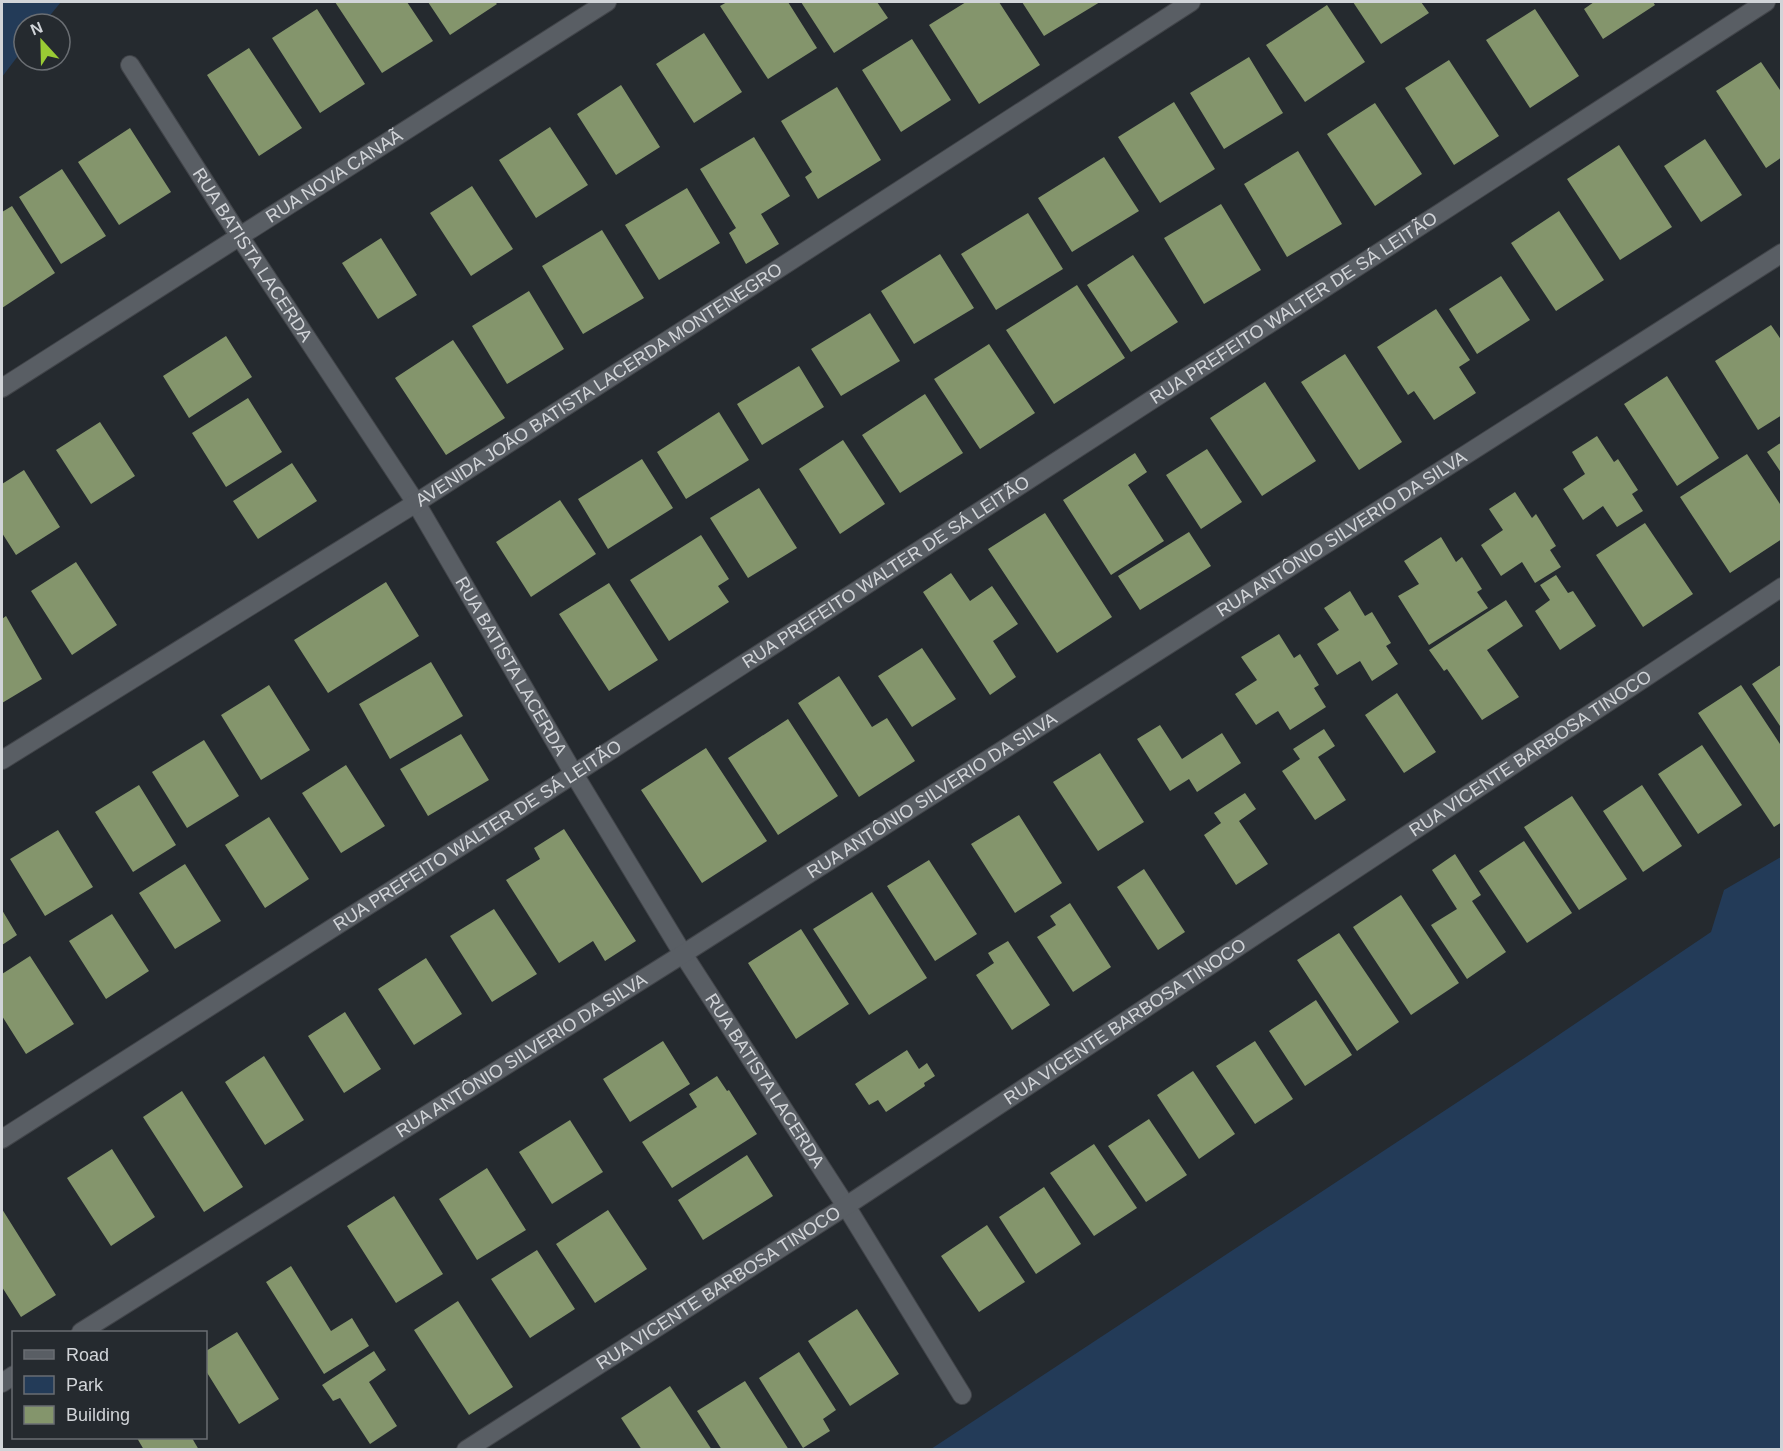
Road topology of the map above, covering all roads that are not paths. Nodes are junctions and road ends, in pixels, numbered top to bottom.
1 (607, 2) edge
2 (1191, 2) edge
3 (1766, 2) edge
4 (130, 65) dead end
5 (240, 237) junction
6 (1782, 253) edge
7 (2, 388) edge
8 (417, 503) junction
9 (1782, 587) edge
10 (2, 760) edge
11 (574, 774) junction
12 (683, 954) junction
13 (2, 1138) edge
14 (846, 1206) junction
15 (83, 1331) edge
16 (962, 1395) dead end
17 (466, 1449) edge

1 - 5 street, RUA NOVA CANAÃ
2 - 8 street, AVENIDA JOÃO BATISTA LACERDA MONTENEGRO
3 - 11 street, RUA PREFEITO WALTER DE SÁ LEITÃO
4 - 5 street, RUA BATISTA LACERDA
5 - 7 street, RUA NOVA CANAÃ
5 - 8 street, RUA BATISTA LACERDA
6 - 12 street, RUA ANTÔNIO SILVERIO DA SILVA
8 - 10 street, AVENIDA JOÃO BATISTA LACERDA MONTENEGRO
8 - 11 street, RUA BATISTA LACERDA
9 - 14 street, RUA VICENTE BARBOSA TINOCO
11 - 12 street, RUA BATISTA LACERDA
11 - 13 street, RUA PREFEITO WALTER DE SÁ LEITÃO
12 - 14 street, RUA BATISTA LACERDA
12 - 15 street, RUA ANTÔNIO SILVERIO DA SILVA
14 - 16 street, RUA BATISTA LACERDA
14 - 17 street, RUA VICENTE BARBOSA TINOCO

